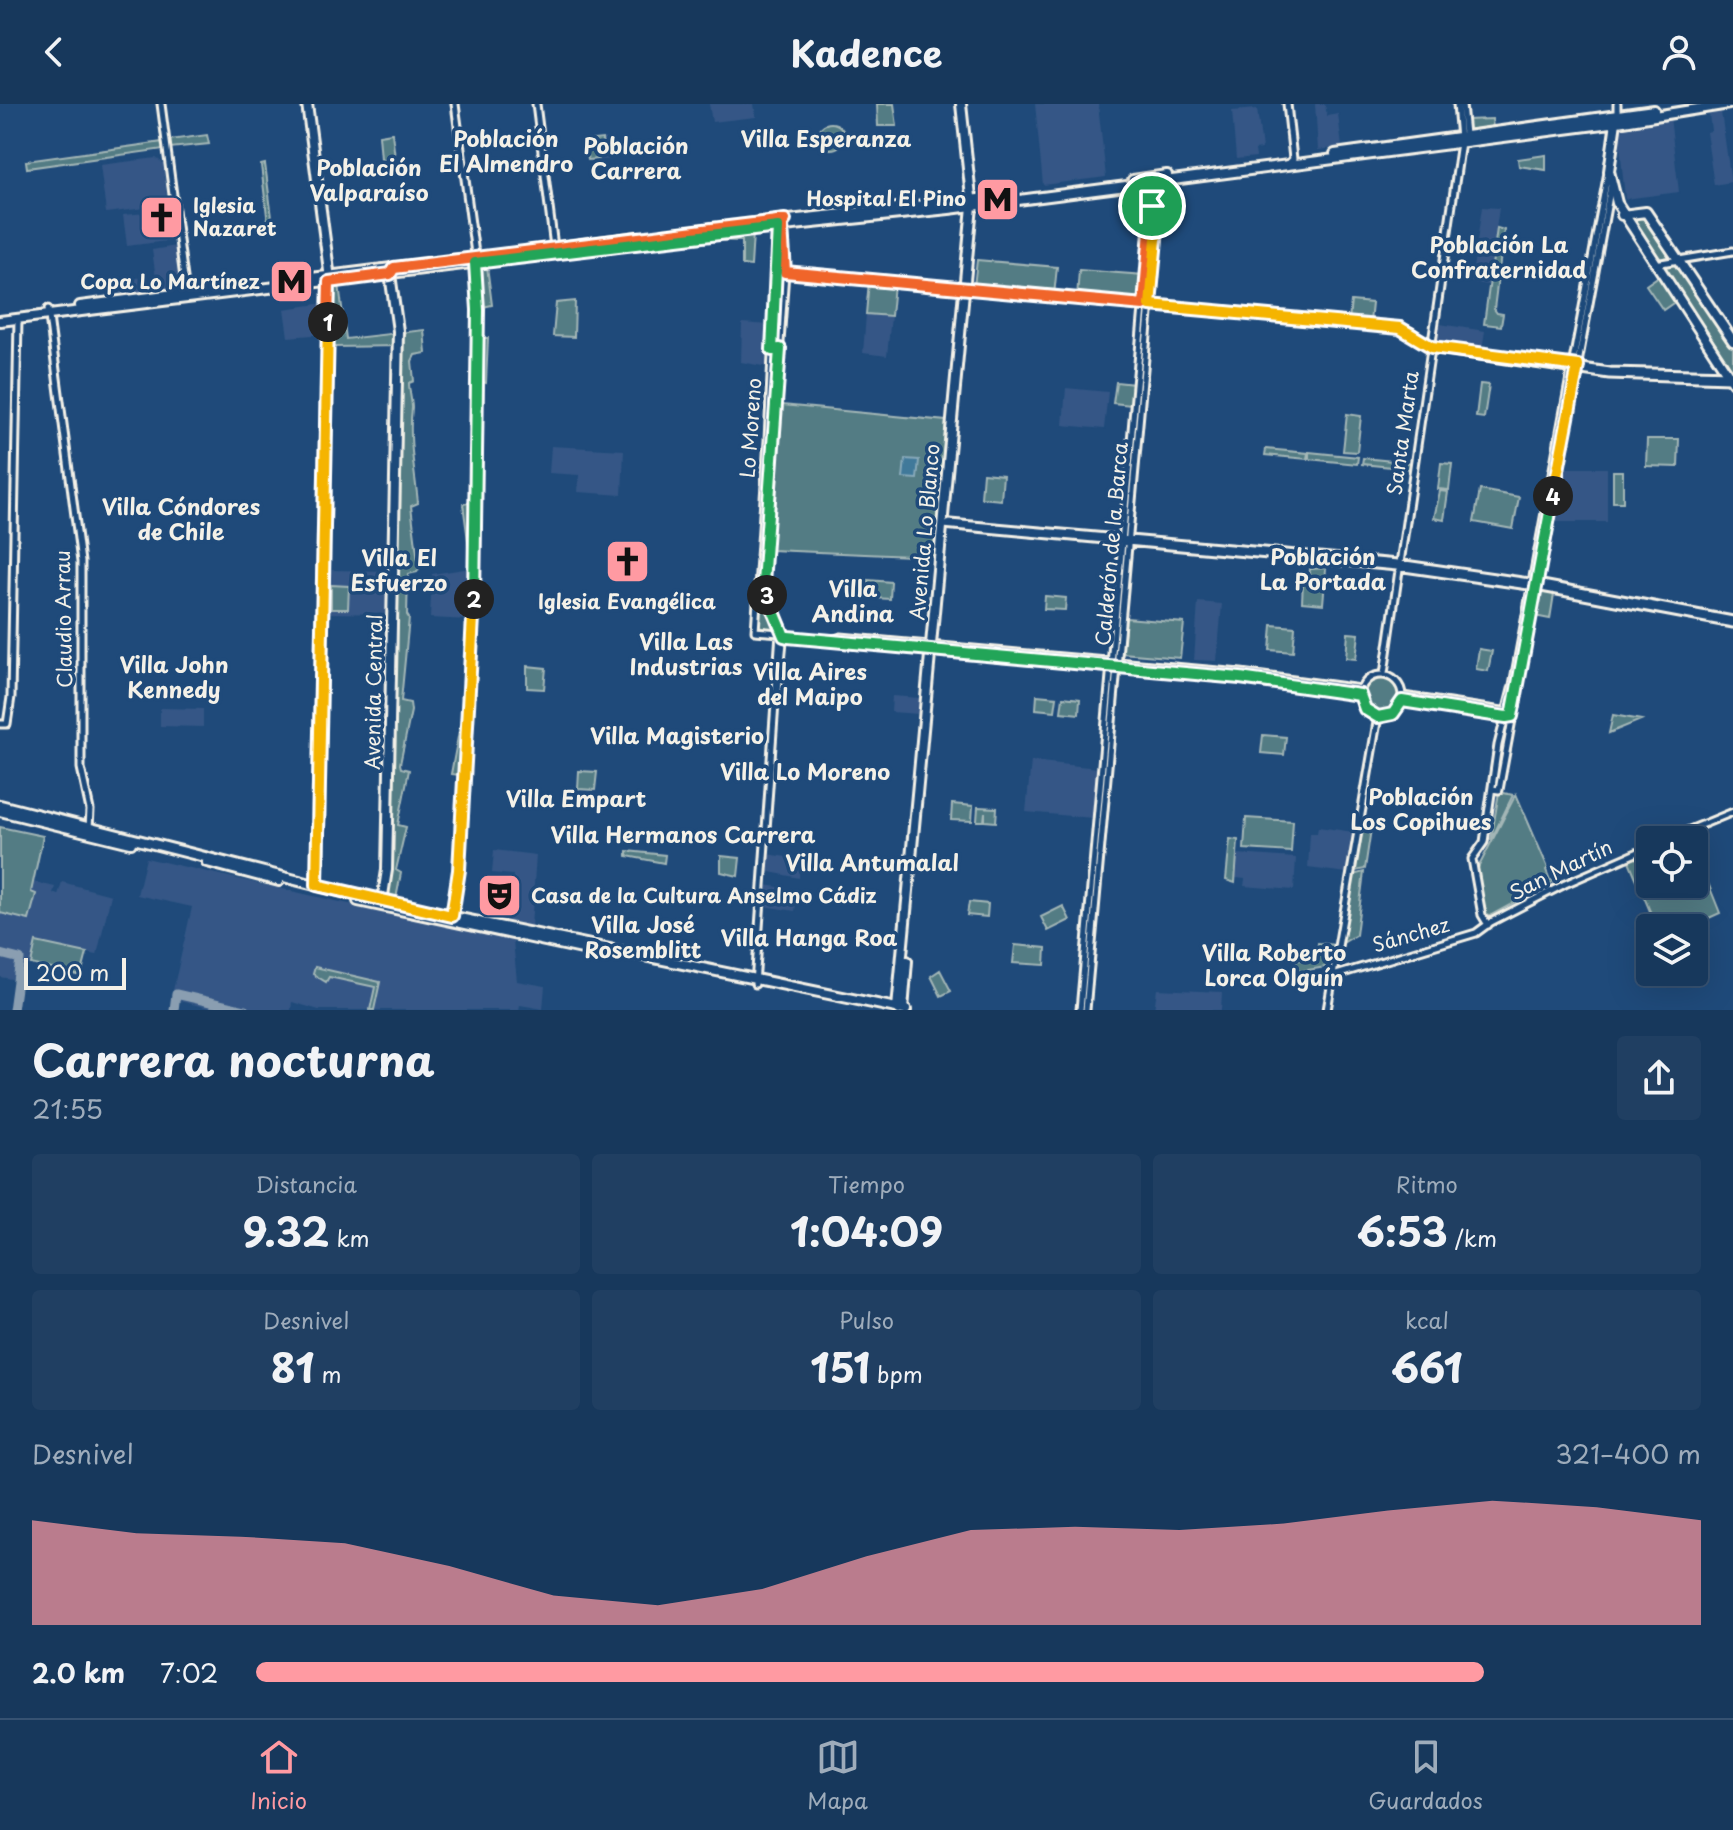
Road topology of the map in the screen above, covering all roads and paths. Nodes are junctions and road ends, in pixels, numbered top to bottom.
1 (161, 104) edge
2 (307, 104) edge
3 (455, 104) edge
4 (536, 104) edge
5 (964, 104) edge
6 (1287, 104) edge
7 (1460, 104) edge
8 (1617, 104) edge
9 (1624, 104) edge
10 (1700, 104) edge
11 (1729, 104) edge
12 (1619, 117) junction
13 (1598, 124) junction
14 (1614, 137) junction
15 (1462, 138) junction
16 (1290, 162) junction
17 (1609, 171) junction
18 (1154, 180) junction
19 (974, 202) junction
20 (1612, 203) junction
21 (1622, 215) junction
22 (782, 224) junction
23 (554, 247) junction
24 (1733, 251) edge
25 (1678, 259) junction
26 (475, 260) junction
27 (1655, 264) junction
28 (775, 267) junction
29 (392, 271) junction
30 (785, 272) junction
31 (329, 279) junction
32 (967, 289) junction
33 (187, 295) junction
34 (1147, 305) junction
35 (48, 312) junction
36 (0, 318) edge
37 (18, 319) junction
38 (1733, 341) edge
39 (1432, 347) junction
40 (780, 349) junction
41 (772, 350) junction
42 (1574, 368) junction
43 (1732, 378) edge
44 (945, 525) junction
45 (1125, 541) junction
46 (1399, 565) junction
47 (1534, 585) junction
48 (1733, 622) edge
49 (782, 635) junction
50 (933, 648) junction
51 (1114, 664) junction
52 (1384, 674) junction
53 (1360, 692) junction
54 (1402, 698) junction
55 (1508, 714) junction
56 (1378, 719) junction
57 (4, 724) edge
58 (0, 808) edge
59 (1733, 812) edge
60 (1699, 826) edge
61 (88, 830) junction
62 (1636, 853) edge
63 (314, 888) junction
64 (384, 905) junction
65 (452, 919) junction
66 (1488, 925) junction
67 (1336, 972) junction
68 (755, 982) junction
69 (901, 1009) edge
70 (885, 1010) edge
71 (1080, 1010) edge
72 (1086, 1010) edge
73 (1327, 1010) edge

1 - 33 street
2 - 31 main road
3 - 26 street
4 - 23 street
5 - 19 main road, Avenida Lo Blanco
6 - 16 street
7 - 15 street, Santa Marta
8 - 12 street
9 - 12 street
10 - 12 main road
11 - 12 main road
12 - 13 main road
12 - 14 main road
12 - 15 main road
13 - 14 main road
13 - 15 main road
14 - 17 main road
15 - 16 main road
15 - 39 street, Santa Marta
16 - 18 main road
17 - 20 main road
17 - 42 street
18 - 19 main road
18 - 34 street, Calderón de la Barca
19 - 22 main road
19 - 32 main road, Avenida Lo Blanco
20 - 21 main road
20 - 42 street
21 - 25 main road
21 - 27 main road
22 - 23 main road
22 - 26 main road
22 - 28 street, Lo Moreno
22 - 30 street, Lo Moreno
23 - 26 main road
24 - 25 street
25 - 27 street
25 - 38 main road
26 - 29 main road
26 - 65 street
27 - 43 main road
28 - 30 street
28 - 41 street, Lo Moreno
29 - 31 main road
29 - 64 main road, Avenida Central
30 - 32 street
30 - 40 street, Lo Moreno
31 - 33 main road
31 - 63 main road
32 - 34 street
32 - 44 main road, Avenida Lo Blanco
33 - 35 main road
34 - 39 street
34 - 45 street, Calderón de la Barca
35 - 36 main road
35 - 37 main road
35 - 61 street, Claudio Arrau
36 - 37 main road
37 - 57 street
39 - 42 street
39 - 46 street, Santa Marta
40 - 41 street
40 - 49 street, Lo Moreno
41 - 49 street, Lo Moreno
42 - 43 street
42 - 47 street
44 - 45 street
44 - 50 main road, Avenida Lo Blanco
45 - 46 street
45 - 51 street, Calderón de la Barca
46 - 47 street
46 - 52 street, Santa Marta
47 - 48 street
47 - 55 street
49 - 50 street
49 - 68 street, Lo Moreno
50 - 51 street
50 - 69 main road, Avenida Lo Blanco
51 - 53 street
51 - 71 street, Calderón de la Barca
51 - 72 street, Calderón de la Barca
52 - 53 street
52 - 54 street
53 - 56 street
54 - 55 street
54 - 56 street
55 - 66 street
56 - 67 street
58 - 61 main road
59 - 60 street
61 - 63 main road
62 - 66 street, San Martín
63 - 64 main road
64 - 65 main road
65 - 68 main road
66 - 67 street, Sánchez
67 - 73 street
68 - 69 main road
68 - 70 main road

